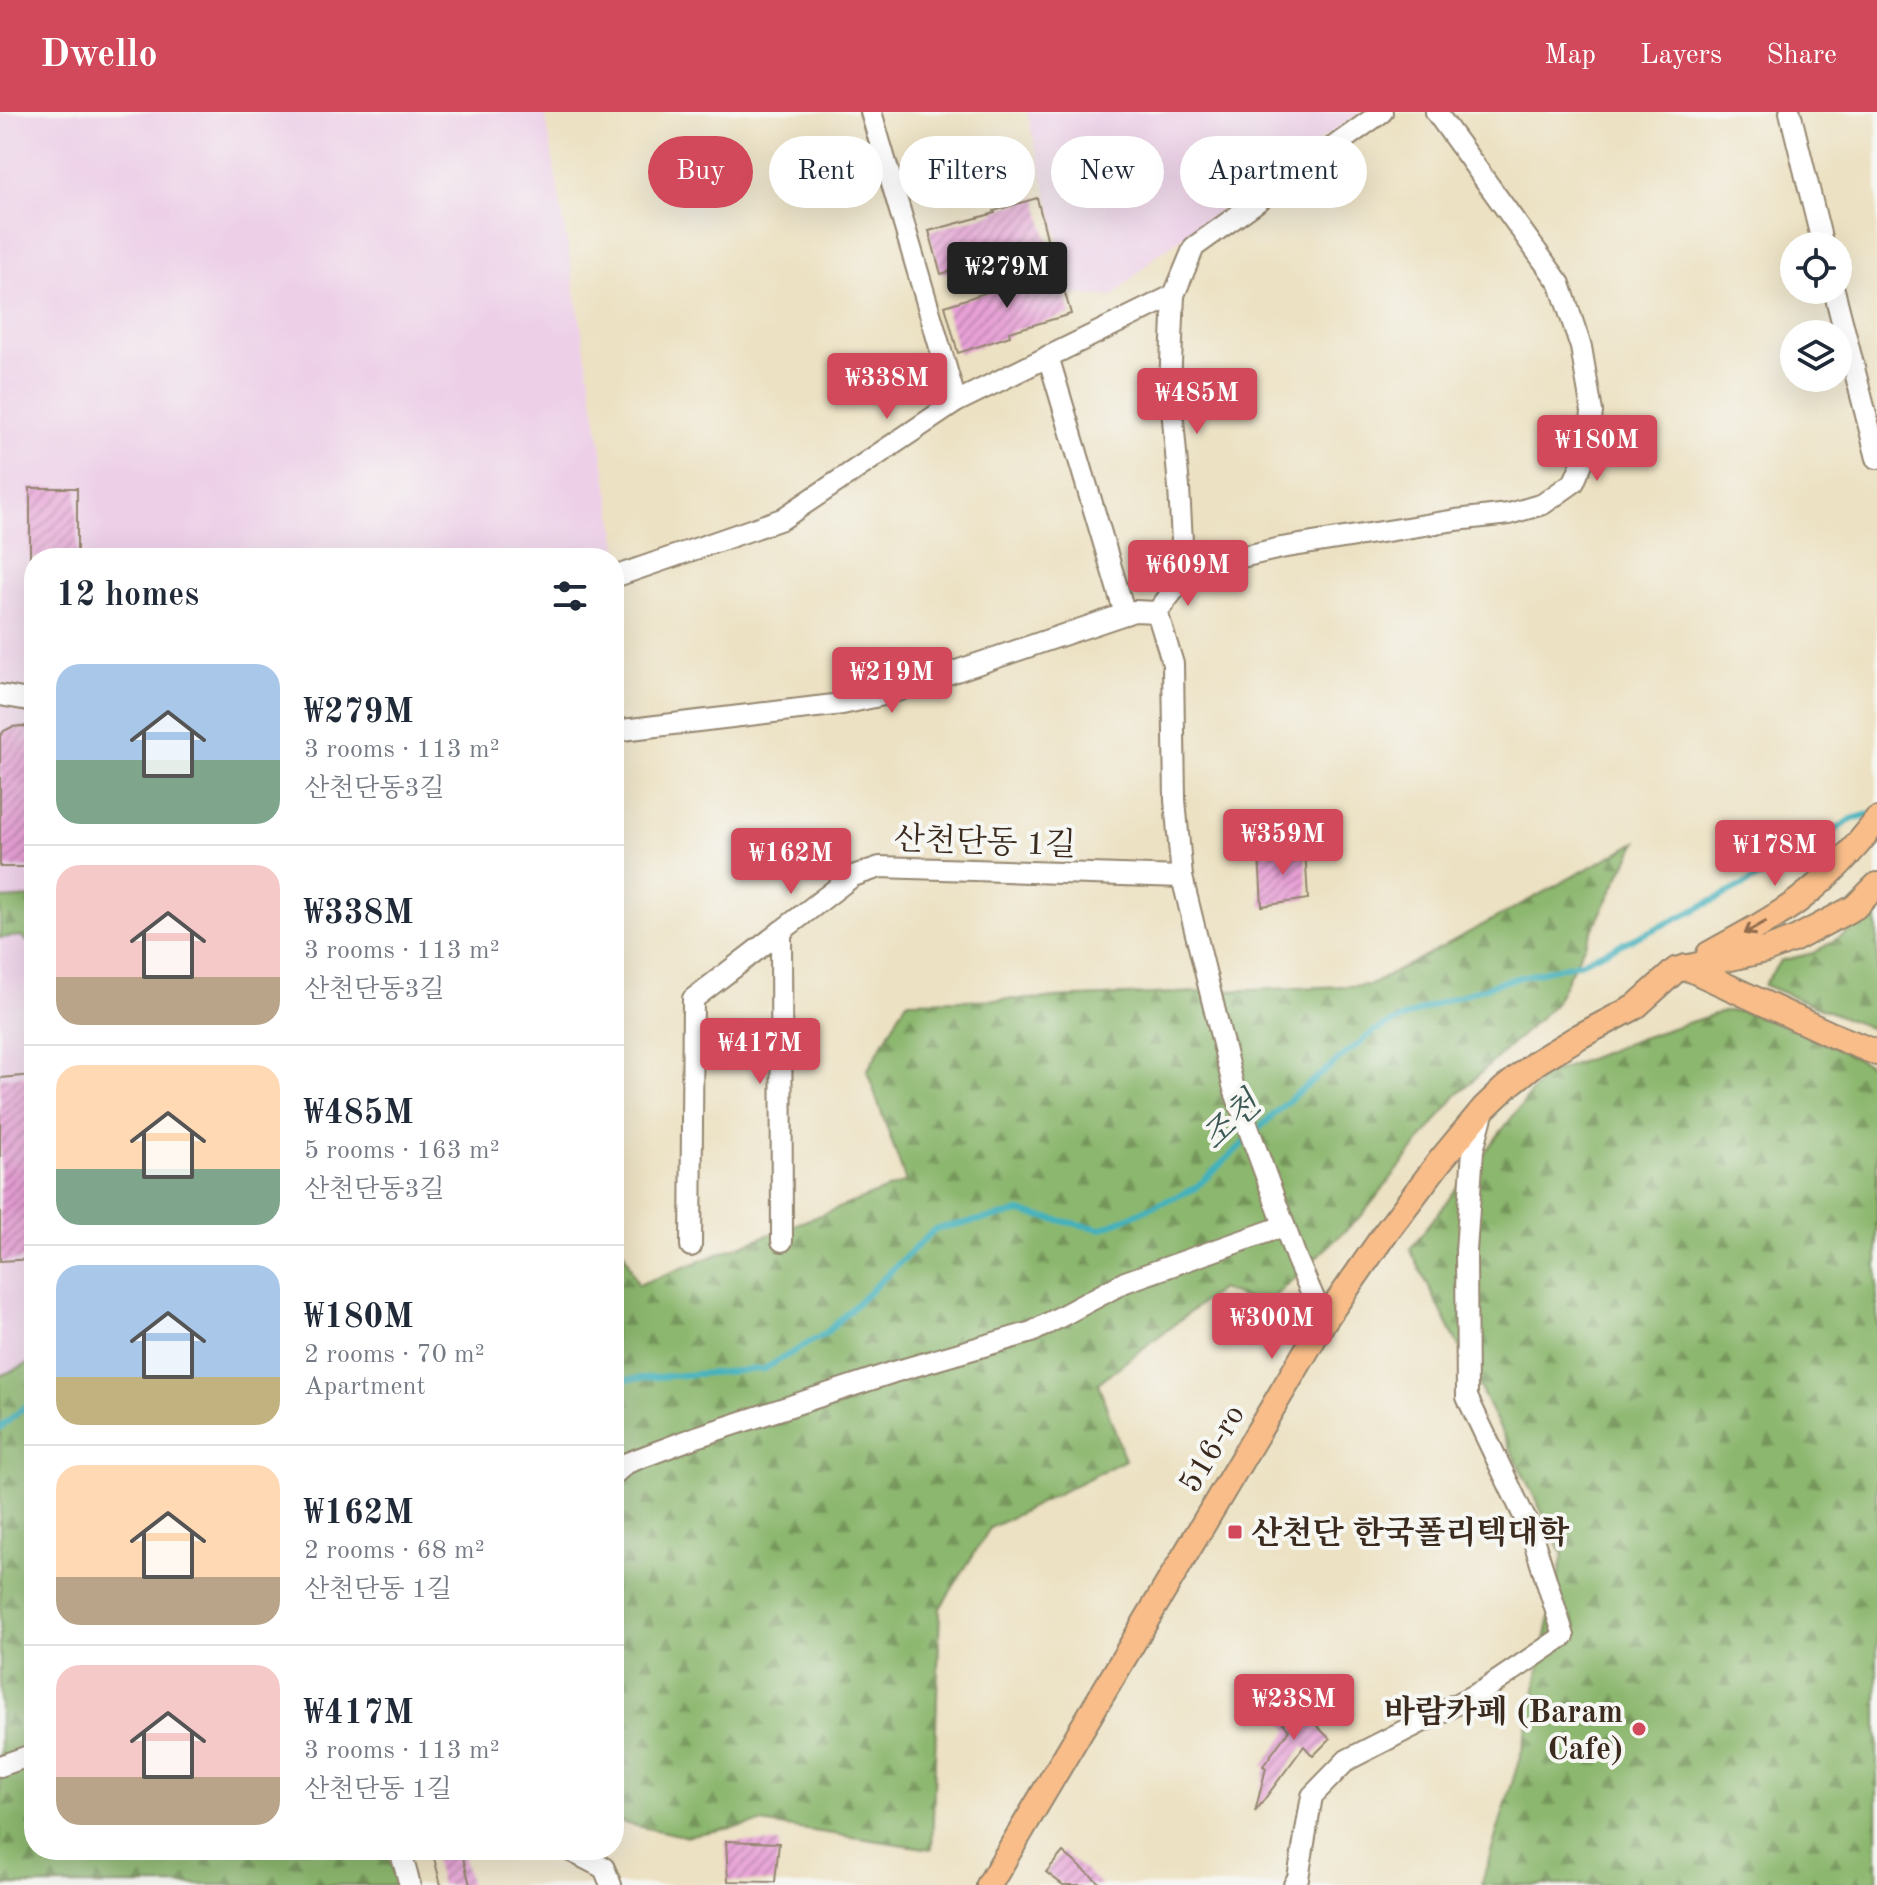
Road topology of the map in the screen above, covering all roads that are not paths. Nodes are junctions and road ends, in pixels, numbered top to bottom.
1 (871, 112) edge
2 (1382, 112) edge
3 (1436, 112) edge
4 (1790, 112) edge
5 (1820, 232) edge
6 (1174, 295) junction
7 (1838, 304) edge
8 (1048, 356) junction
9 (956, 402) junction
10 (1877, 458) edge
11 (624, 574) edge
12 (1184, 577) junction
13 (1157, 612) junction
14 (1125, 614) junction
15 (0, 695) edge
16 (24, 699) edge
17 (624, 730) edge
18 (1876, 821) edge
19 (1182, 877) junction
20 (1877, 885) edge
21 (781, 931) junction
22 (1686, 967) junction
23 (1877, 1053) edge
24 (1484, 1108) junction
25 (1284, 1226) junction
26 (782, 1241) dead end
27 (691, 1246) dead end
28 (1324, 1321) junction
29 (624, 1466) edge
30 (24, 1758) edge
31 (0, 1766) edge
32 (403, 1860) edge
33 (588, 1860) edge
34 (410, 1885) edge
35 (611, 1885) edge
36 (989, 1885) edge
37 (1294, 1885) edge

1 - 9 street
2 - 6 street
3 - 12 street
4 - 5 street
6 - 8 street
6 - 12 street
7 - 10 street
8 - 9 street
8 - 14 street
9 - 11 street
12 - 13 street
13 - 14 street
13 - 19 street
14 - 17 street
15 - 16 street
18 -> 22 main road, 516-ro
19 - 21 street, 산천단동 1길
19 - 25 street
20 - 22 main road, 516-ro
21 - 26 street
21 - 27 street, 산천단동 1길
22 - 23 main road
22 - 24 main road, 516-ro
24 - 28 main road, 516-ro
24 - 37 street
25 - 28 street
25 - 29 street
28 - 36 main road, 516-ro
30 - 31 street
32 - 34 street
33 - 35 street

